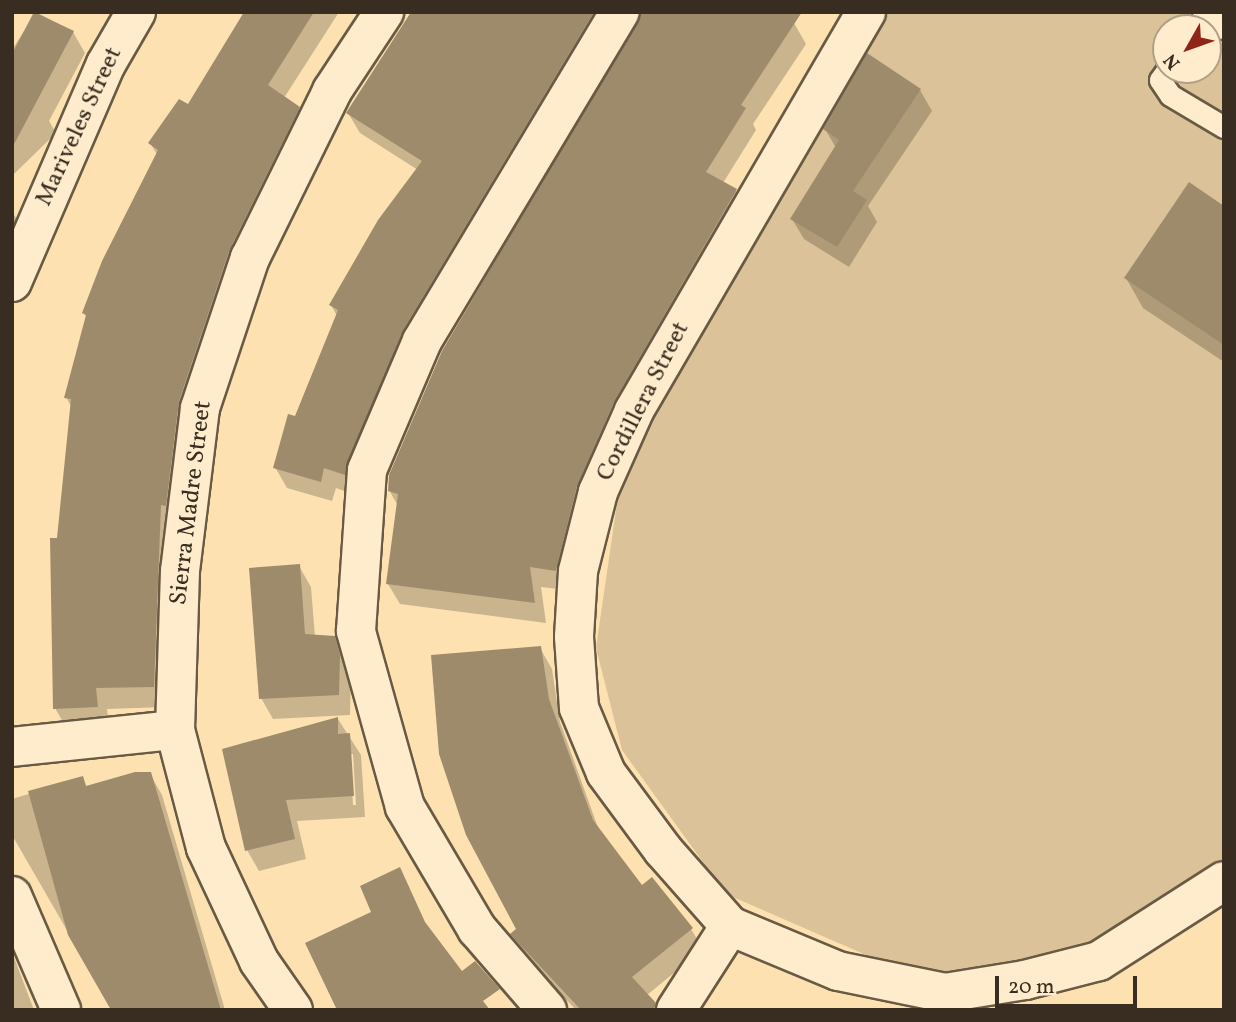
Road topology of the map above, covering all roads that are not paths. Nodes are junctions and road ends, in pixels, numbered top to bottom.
1 (136, 12) edge
2 (384, 12) edge
3 (620, 12) edge
4 (866, 12) edge
5 (1212, 12) edge
6 (1224, 20) edge
7 (1163, 84) edge
8 (1224, 128) edge
9 (12, 282) edge
10 (175, 730) junction
11 (12, 747) edge
12 (1224, 881) edge
13 (12, 896) edge
14 (730, 926) junction
15 (61, 1010) edge
16 (293, 1010) edge
17 (547, 1010) edge
18 (676, 1010) edge

1 - 9 street, Mariveles Street
2 - 10 street, Sierra Madre Street
3 - 17 street
4 - 14 street, Cordillera Street
5 - 6 street
7 - 8 lane
10 - 11 street
10 - 16 street, Sierra Madre Street
12 - 14 street, Cordillera Street
13 - 15 street
14 - 18 street

